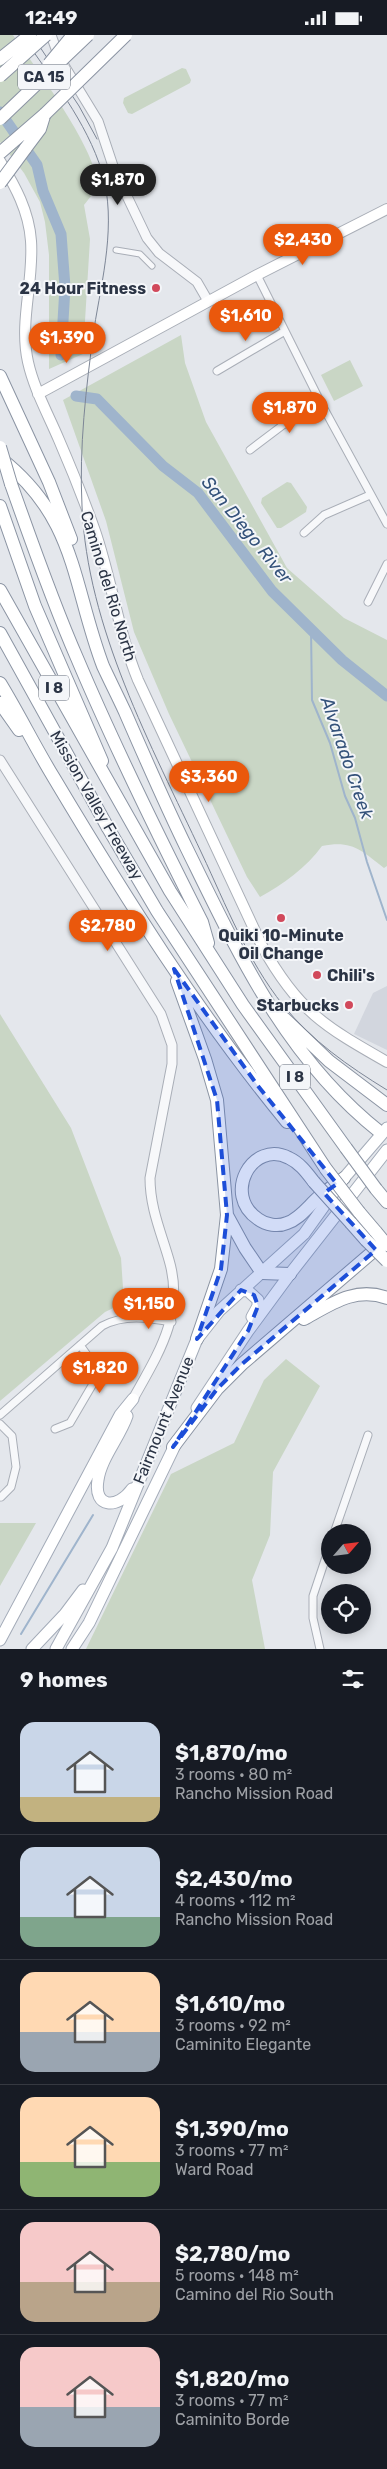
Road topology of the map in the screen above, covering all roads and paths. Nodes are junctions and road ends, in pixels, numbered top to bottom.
1 (30, 35) edge
2 (46, 35) edge
3 (51, 35) edge
4 (73, 35) edge
5 (88, 35) edge
6 (126, 35) edge
7 (0, 59) edge
8 (0, 76) edge
9 (16, 104) junction
10 (45, 114) junction
11 (0, 119) edge
12 (0, 153) edge
13 (0, 161) edge
14 (0, 183) edge
15 (387, 209) edge
16 (116, 251) dead end
17 (152, 266) dead end
18 (257, 275) junction
19 (208, 301) junction
20 (285, 331) junction
21 (217, 371) dead end
22 (0, 376) edge
23 (38, 394) junction
24 (322, 405) junction
25 (0, 447) edge
26 (250, 450) dead end
27 (0, 458) edge
28 (370, 495) junction
29 (0, 506) edge
30 (387, 524) edge
31 (304, 533) dead end
32 (387, 564) edge
33 (0, 590) edge
34 (368, 601) dead end
35 (0, 633) edge
36 (110, 678) junction
37 (0, 683) edge
38 (0, 703) edge
39 (0, 760) edge
40 (54, 778) junction
41 (109, 785) junction
42 (213, 960) junction
43 (174, 969) junction
44 (263, 995) junction
45 (387, 1062) edge
46 (387, 1105) edge
47 (384, 1131) edge
48 (387, 1151) edge
49 (326, 1169) junction
50 (344, 1178) junction
51 (387, 1202) edge
52 (227, 1215) junction
53 (371, 1236) junction
54 (387, 1240) edge
55 (387, 1245) edge
56 (387, 1261) edge
57 (262, 1273) junction
58 (290, 1274) junction
59 (241, 1290) junction
60 (387, 1298) edge
61 (172, 1322) junction
62 (248, 1331) junction
63 (280, 1332) junction
64 (197, 1339) junction
65 (80, 1345) junction
66 (133, 1399) junction
67 (0, 1415) edge
68 (0, 1424) edge
69 (55, 1429) dead end
70 (368, 1435) dead end
71 (173, 1447) junction
72 (139, 1479) junction
73 (1, 1497) edge
74 (337, 1524) edge
75 (112, 1548) junction
76 (321, 1571) edge
77 (0, 1640) edge
78 (32, 1649) edge
79 (56, 1649) edge
80 (72, 1649) edge
81 (320, 1649) edge

1 - 7 highway, bridge
2 - 8 highway, bridge
3 - 19 street
4 - 9 highway, bridge
5 - 9 highway, CA 15, bridge
6 - 10 highway, bridge
9 - 11 highway, CA 15, bridge
10 - 12 highway
10 - 14 highway, bridge
13 - 23 main road, Camino del Rio North
15 - 18 main road
16 - 17 street
18 - 19 main road
18 - 20 street
19 - 23 main road
20 - 21 street
20 - 24 street
22 - 36 highway
23 - 45 main road, Camino del Rio North
24 - 26 street
24 - 28 street
25 - 42 highway, bridge
27 - 36 highway
28 - 30 street
28 - 31 street
29 - 41 highway
32 - 34 street
33 - 41 highway, Mission Valley Freeway / I 8
35 - 49 highway, Mission Valley Freeway / I 8
36 - 44 highway
37 - 40 highway
38 - 40 highway
39 - 61 street
40 - 43 highway
41 - 42 highway, Mission Valley Freeway / I 8
42 - 51 highway, Mission Valley Freeway / I 8, bridge
43 - 49 highway
43 - 52 highway
44 - 46 highway
44 - 47 highway
47 - 50 main road, Fairmount Avenue
48 - 58 main road, Fairmount Avenue
49 - 53 highway, Mission Valley Freeway / I 8, bridge
50 - 53 highway, bridge
50 - 57 main road, Fairmount Avenue
52 - 57 highway
52 - 64 highway
53 - 55 highway, Mission Valley Freeway / I 8, bridge
53 - 56 highway, bridge
54 - 63 highway
57 - 58 highway
57 - 59 main road, Fairmount Avenue
58 - 62 main road, Fairmount Avenue
59 - 62 main road
59 - 64 main road, Fairmount Avenue
60 - 63 highway
61 - 65 street
61 - 66 street
62 - 71 main road, Fairmount Avenue
63 - 71 highway
64 - 72 main road, Fairmount Avenue
65 - 67 street
65 - 69 street
66 - 72 main road
66 - 77 main road
68 - 73 street
70 - 74 street
71 - 80 main road, Fairmount Avenue
72 - 75 main road, Fairmount Avenue
75 - 78 main road
75 - 79 main road, Fairmount Avenue
76 - 81 street

